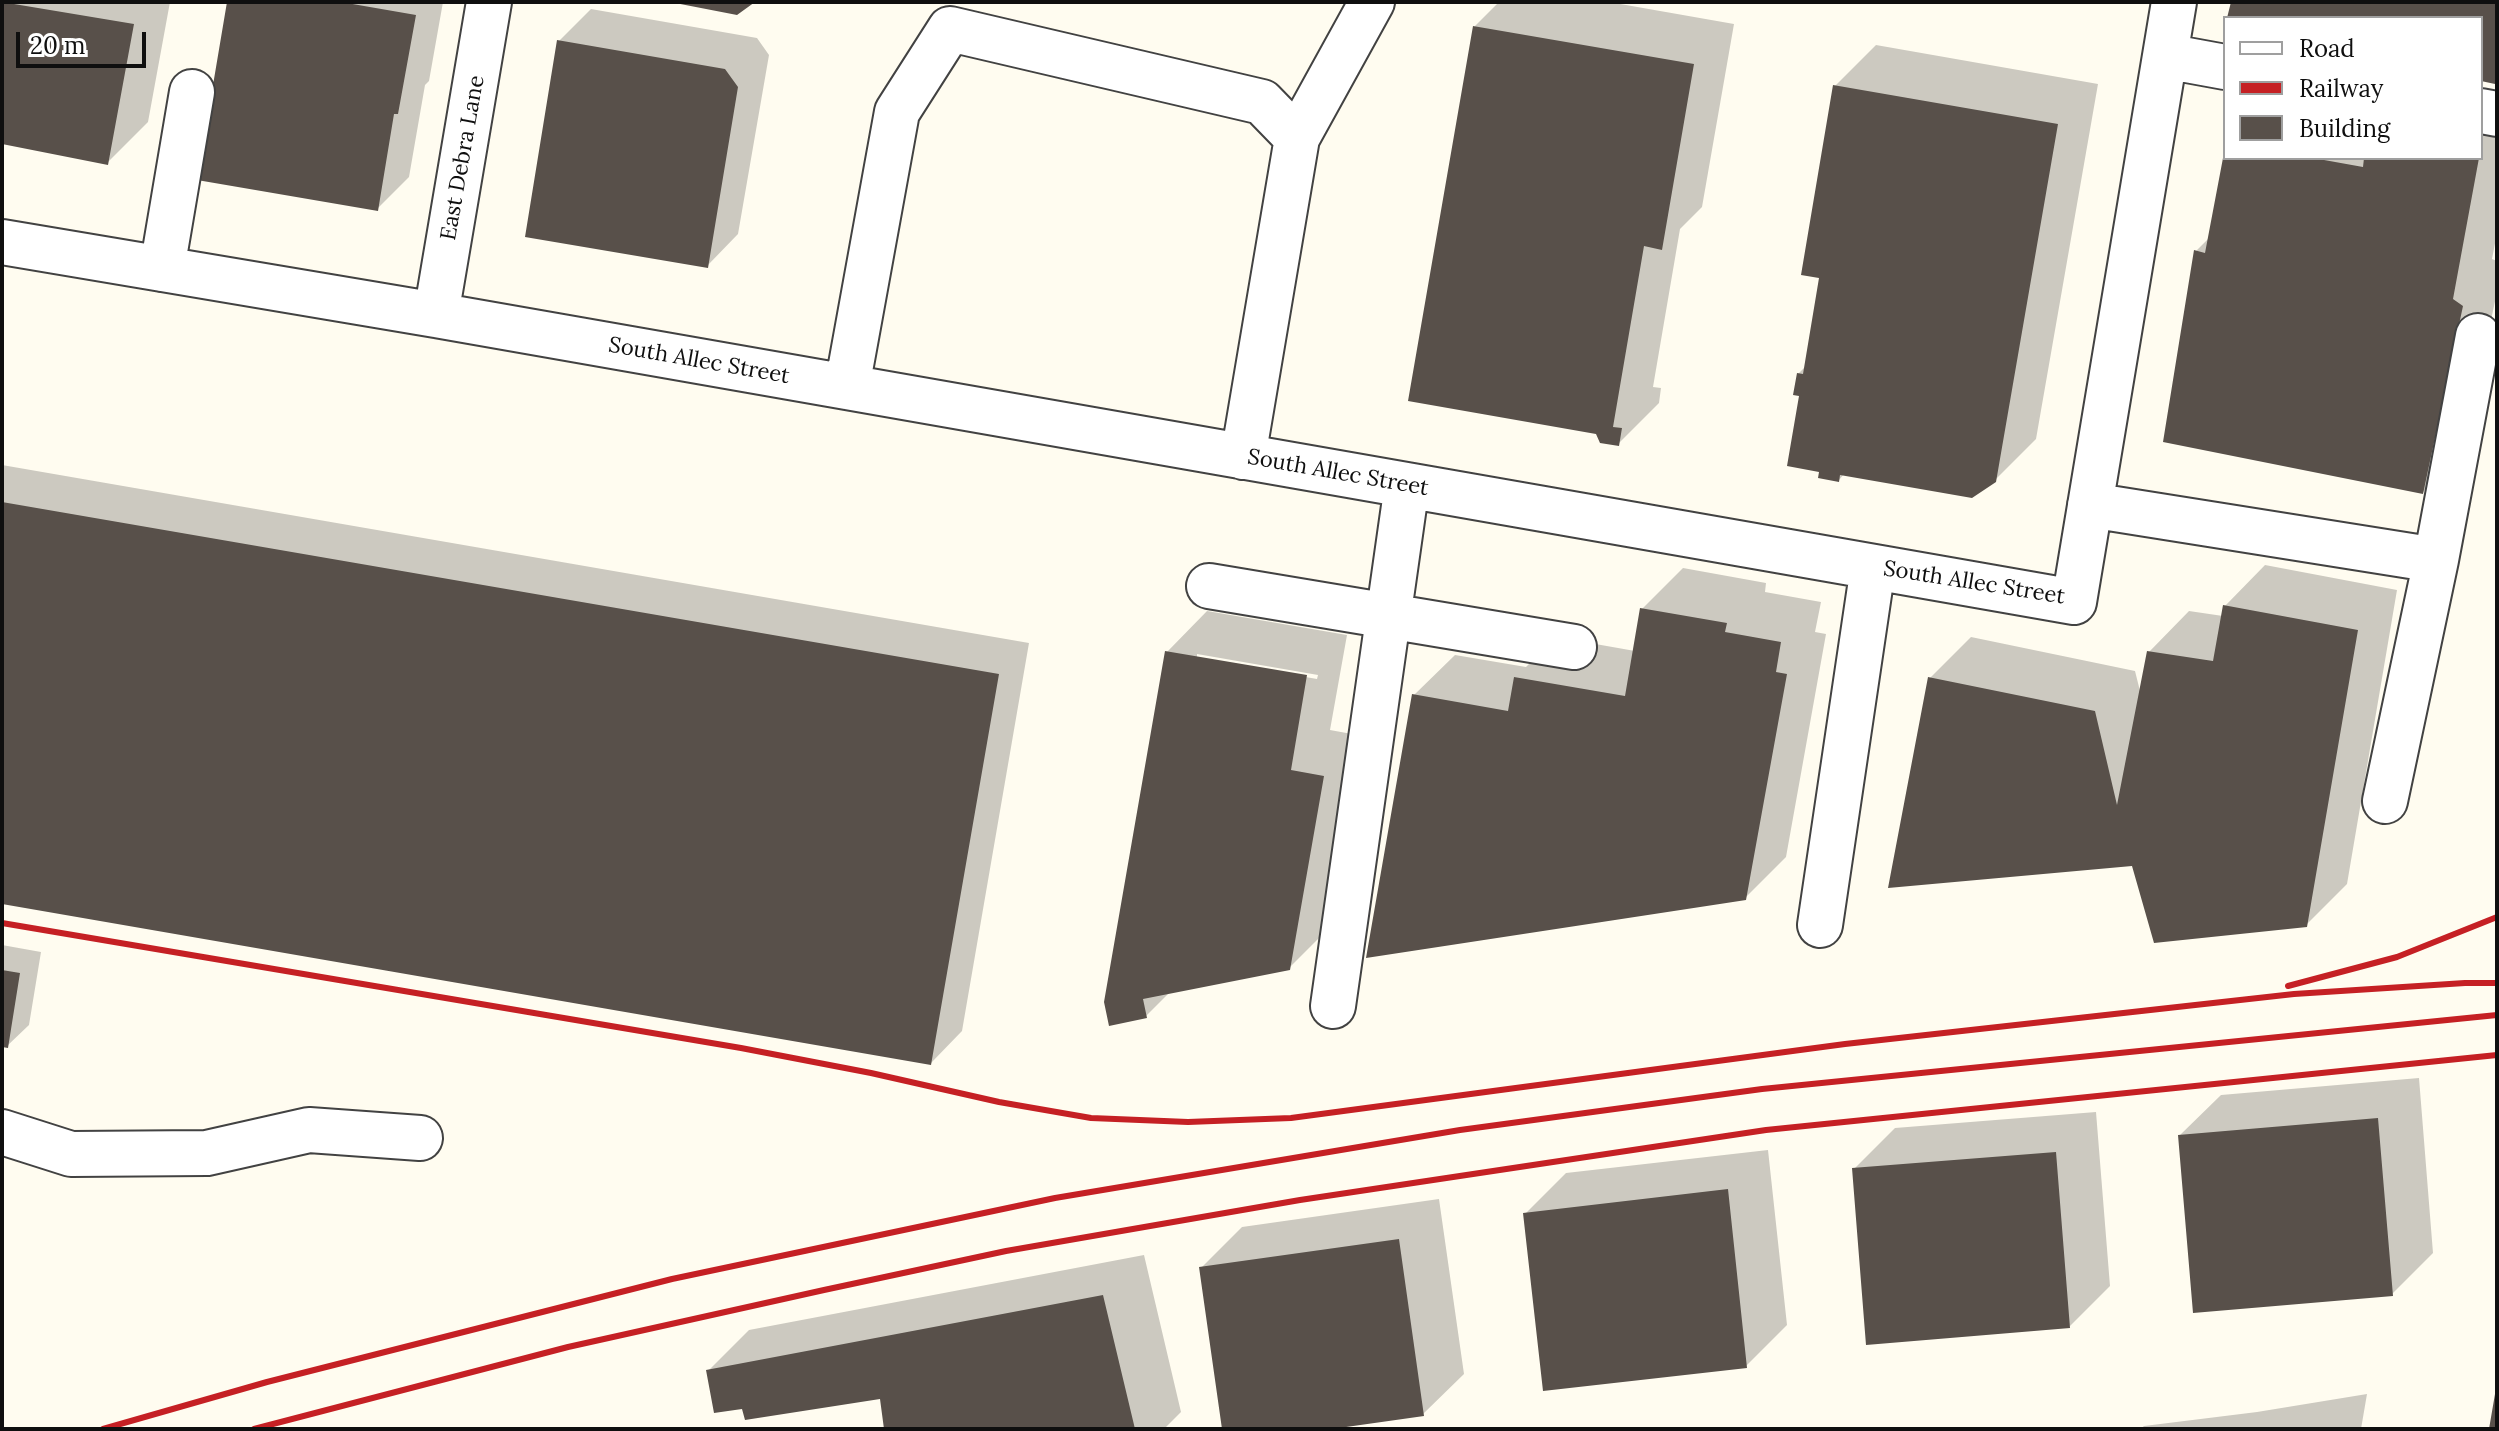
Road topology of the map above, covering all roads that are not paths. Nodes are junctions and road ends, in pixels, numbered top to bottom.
1 (489, 2) edge
2 (1372, 2) edge
3 (2174, 2) edge
4 (952, 16) edge
5 (2165, 56) junction
6 (2223, 67) edge
7 (192, 92) dead end
8 (1297, 138) junction
9 (2, 242) edge
10 (162, 269) junction
11 (436, 315) junction
12 (2478, 336) dead end
13 (847, 387) junction
14 (1243, 457) junction
15 (1407, 485) junction
16 (2090, 505) junction
17 (2436, 560) junction
18 (1873, 567) junction
19 (1209, 586) dead end
20 (1389, 616) junction
21 (1574, 647) dead end
22 (2385, 801) dead end
23 (1820, 925) dead end
24 (1333, 1006) dead end
25 (2, 1132) edge
26 (420, 1138) dead end

1 - 11 street, East Debra Lane
2 - 8 street
3 - 5 street, South Allec Street
4 - 8 street
4 - 13 street
5 - 6 street
5 - 16 street, South Allec Street
7 - 10 street
8 - 14 street
9 - 10 street, South Allec Street
10 - 11 street, South Allec Street
11 - 13 street, South Allec Street
12 - 17 street
13 - 14 street, South Allec Street
14 - 15 street, South Allec Street
15 - 18 street, South Allec Street
15 - 20 street
16 - 17 street
16 - 18 street, South Allec Street
17 - 22 street
18 - 23 street
19 - 20 street
20 - 21 street
20 - 24 street
25 - 26 street

